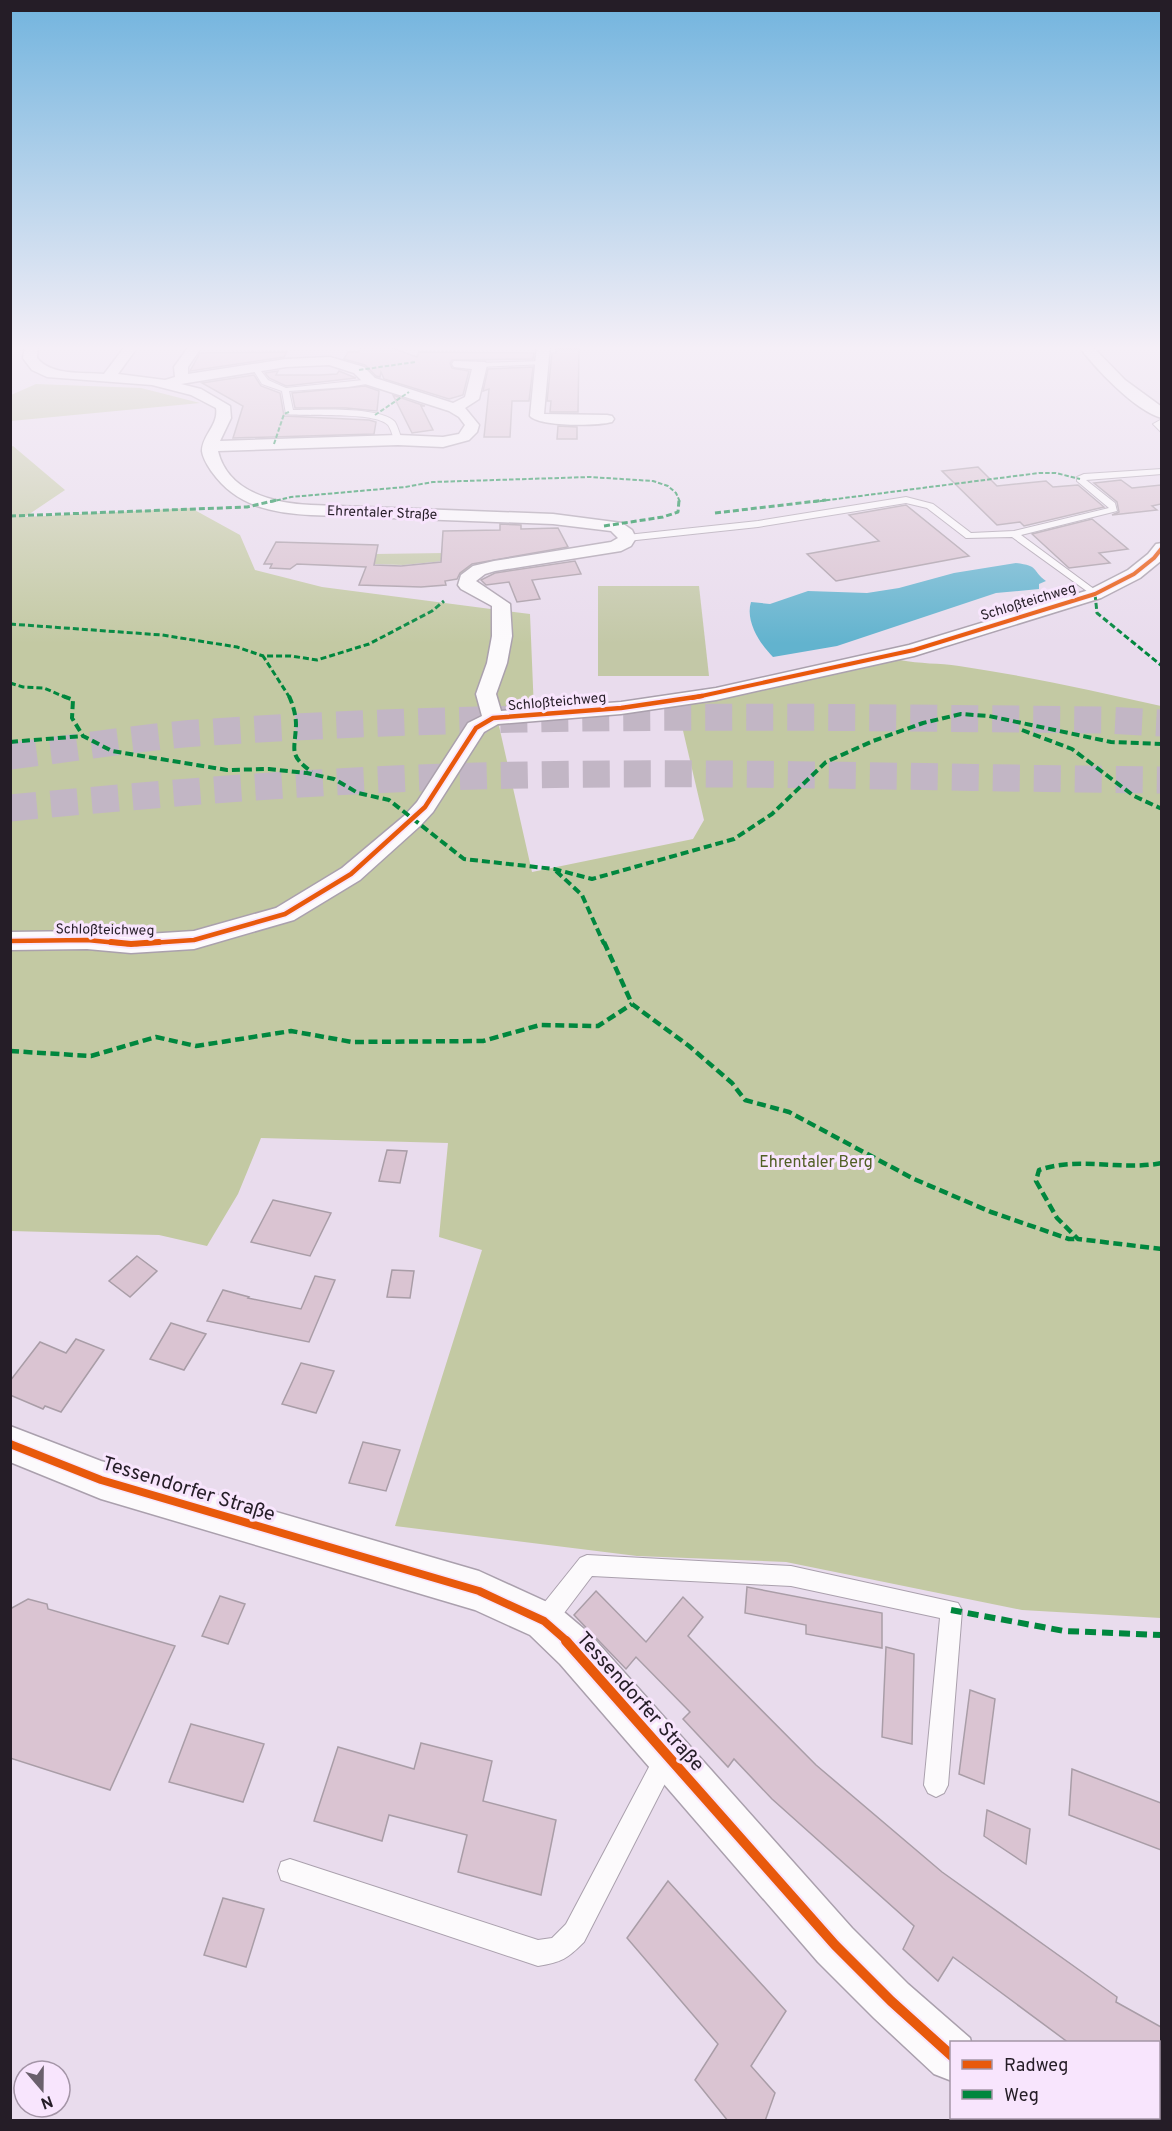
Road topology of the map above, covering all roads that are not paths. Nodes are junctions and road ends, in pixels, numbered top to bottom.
1 (259, 444) edge
2 (210, 446) joint
3 (1161, 471) edge
4 (1014, 534) junction
5 (627, 538) junction
6 (1161, 548) edge
7 (1095, 594) junction
8 (494, 718) junction
9 (10, 941) edge
10 (10, 1443) edge
11 (544, 1621) junction
12 (667, 1755) junction
13 (936, 1785) dead end
14 (290, 1871) dead end
15 (950, 2055) edge

1 - 2 street
2 - 5 street, Ehrentaler Straße
3 - 4 lane
4 - 5 lane
4 - 7 lane
5 - 8 street
6 - 7 street, Schloßteichweg
7 - 8 street, Schloßteichweg
8 - 9 street, Schloßteichweg
10 - 11 street, Tessendorfer Straße
11 - 12 street, Tessendorfer Straße
11 - 13 lane
12 - 14 lane
12 - 15 street, Tessendorfer Straße

